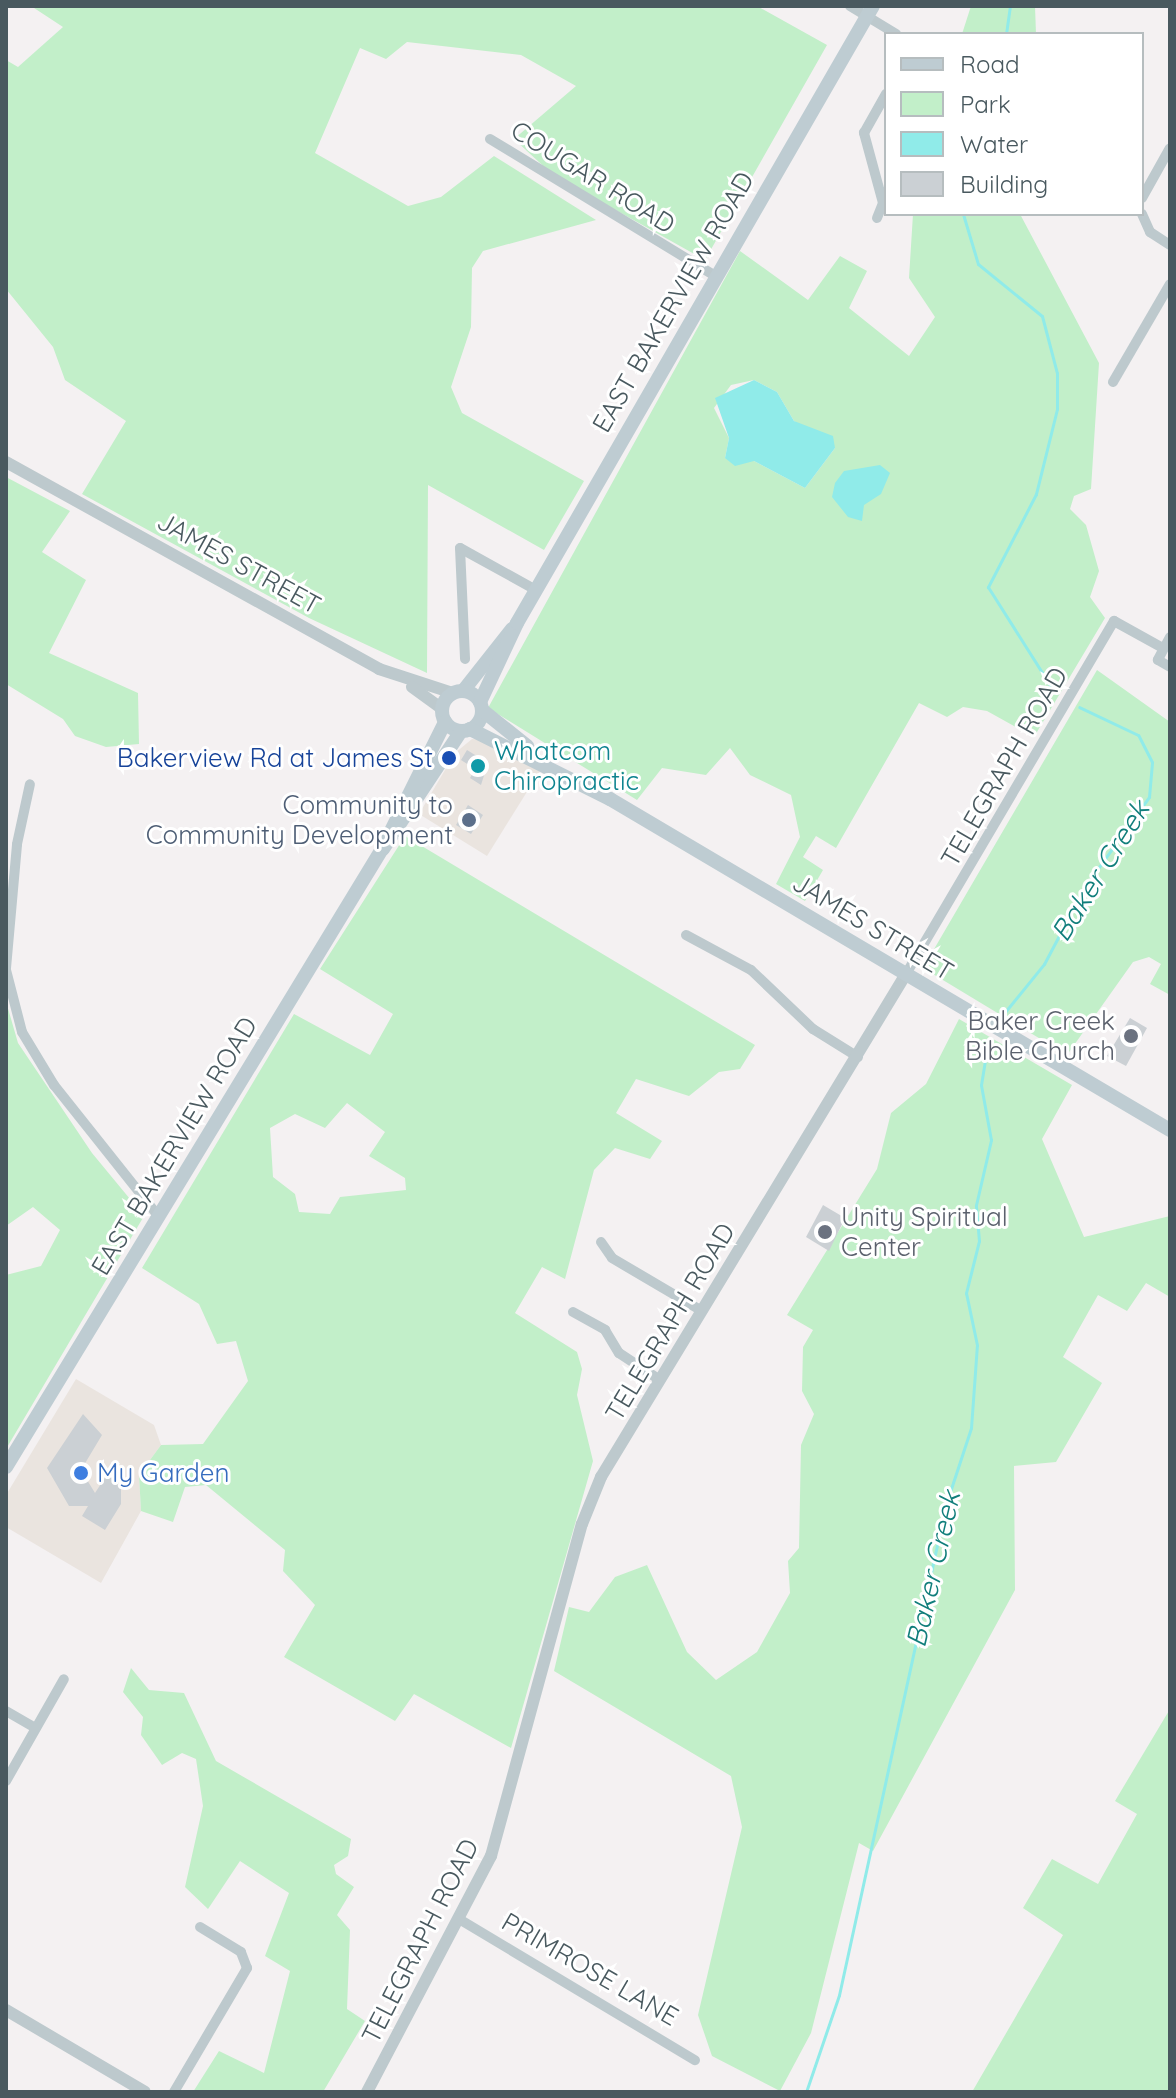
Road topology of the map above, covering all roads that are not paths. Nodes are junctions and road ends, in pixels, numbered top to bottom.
1 (850, 6) edge
2 (870, 11) edge
3 (894, 32) edge
4 (884, 98) edge
5 (490, 139) dead end
6 (1170, 148) edge
7 (1144, 194) edge
8 (1143, 216) edge
9 (877, 218) dead end
10 (1170, 245) edge
11 (715, 276) junction
12 (1170, 284) edge
13 (1113, 382) dead end
14 (6, 462) edge
15 (536, 590) junction
16 (517, 623) junction
17 (1170, 637) edge
18 (1163, 648) junction
19 (465, 659) dead end
20 (1170, 667) edge
21 (406, 682) junction
22 (458, 692) junction
23 (481, 706) junction
24 (444, 715) junction
25 (466, 730) junction
26 (551, 767) junction
27 (30, 784) dead end
28 (382, 849) junction
29 (686, 935) dead end
30 (6, 969) edge
31 (906, 974) junction
32 (858, 1057) junction
33 (1170, 1130) edge
34 (159, 1217) junction
35 (601, 1242) dead end
36 (702, 1311) junction
37 (573, 1312) dead end
38 (660, 1380) junction
39 (6, 1467) edge
40 (64, 1679) dead end
41 (6, 1711) edge
42 (35, 1728) junction
43 (6, 1781) edge
44 (459, 1919) junction
45 (200, 1927) dead end
46 (6, 2010) edge
47 (695, 2060) dead end
48 (145, 2092) edge
49 (174, 2092) edge
50 (367, 2092) edge

1 - 2 street
2 - 3 street
2 - 11 main road, EAST BAKERVIEW ROAD
4 - 9 street
5 - 11 street, COUGAR ROAD
6 - 7 street
8 - 10 street
11 - 15 main road, EAST BAKERVIEW ROAD
12 - 13 street
14 - 21 street, JAMES STREET
15 - 16 main road, EAST BAKERVIEW ROAD
15 - 19 street
16 - 22 main road, EAST BAKERVIEW ROAD
16 - 23 main road, EAST BAKERVIEW ROAD
17 - 18 street
18 - 20 street
18 - 31 street, TELEGRAPH ROAD
21 - 22 street, JAMES STREET
21 - 24 street
22 - 23 main road, JAMES STREET
22 - 24 main road, EAST BAKERVIEW ROAD
23 - 25 main road, EAST BAKERVIEW ROAD
23 - 26 main road, JAMES STREET
24 - 25 main road, JAMES STREET
24 - 28 main road, EAST BAKERVIEW ROAD
25 - 26 main road, JAMES STREET
25 - 28 main road, EAST BAKERVIEW ROAD
26 - 31 main road, JAMES STREET
27 - 30 street
28 - 34 main road, EAST BAKERVIEW ROAD
29 - 32 street
30 - 34 street
31 - 32 street, TELEGRAPH ROAD
31 - 33 main road, JAMES STREET
32 - 36 street, TELEGRAPH ROAD
34 - 39 main road, EAST BAKERVIEW ROAD
35 - 36 street
36 - 38 street, TELEGRAPH ROAD
37 - 38 street
38 - 44 street, TELEGRAPH ROAD
40 - 42 street
41 - 42 street
42 - 43 street
44 - 47 street, PRIMROSE LANE
44 - 50 street, TELEGRAPH ROAD
45 - 49 street
46 - 48 street

